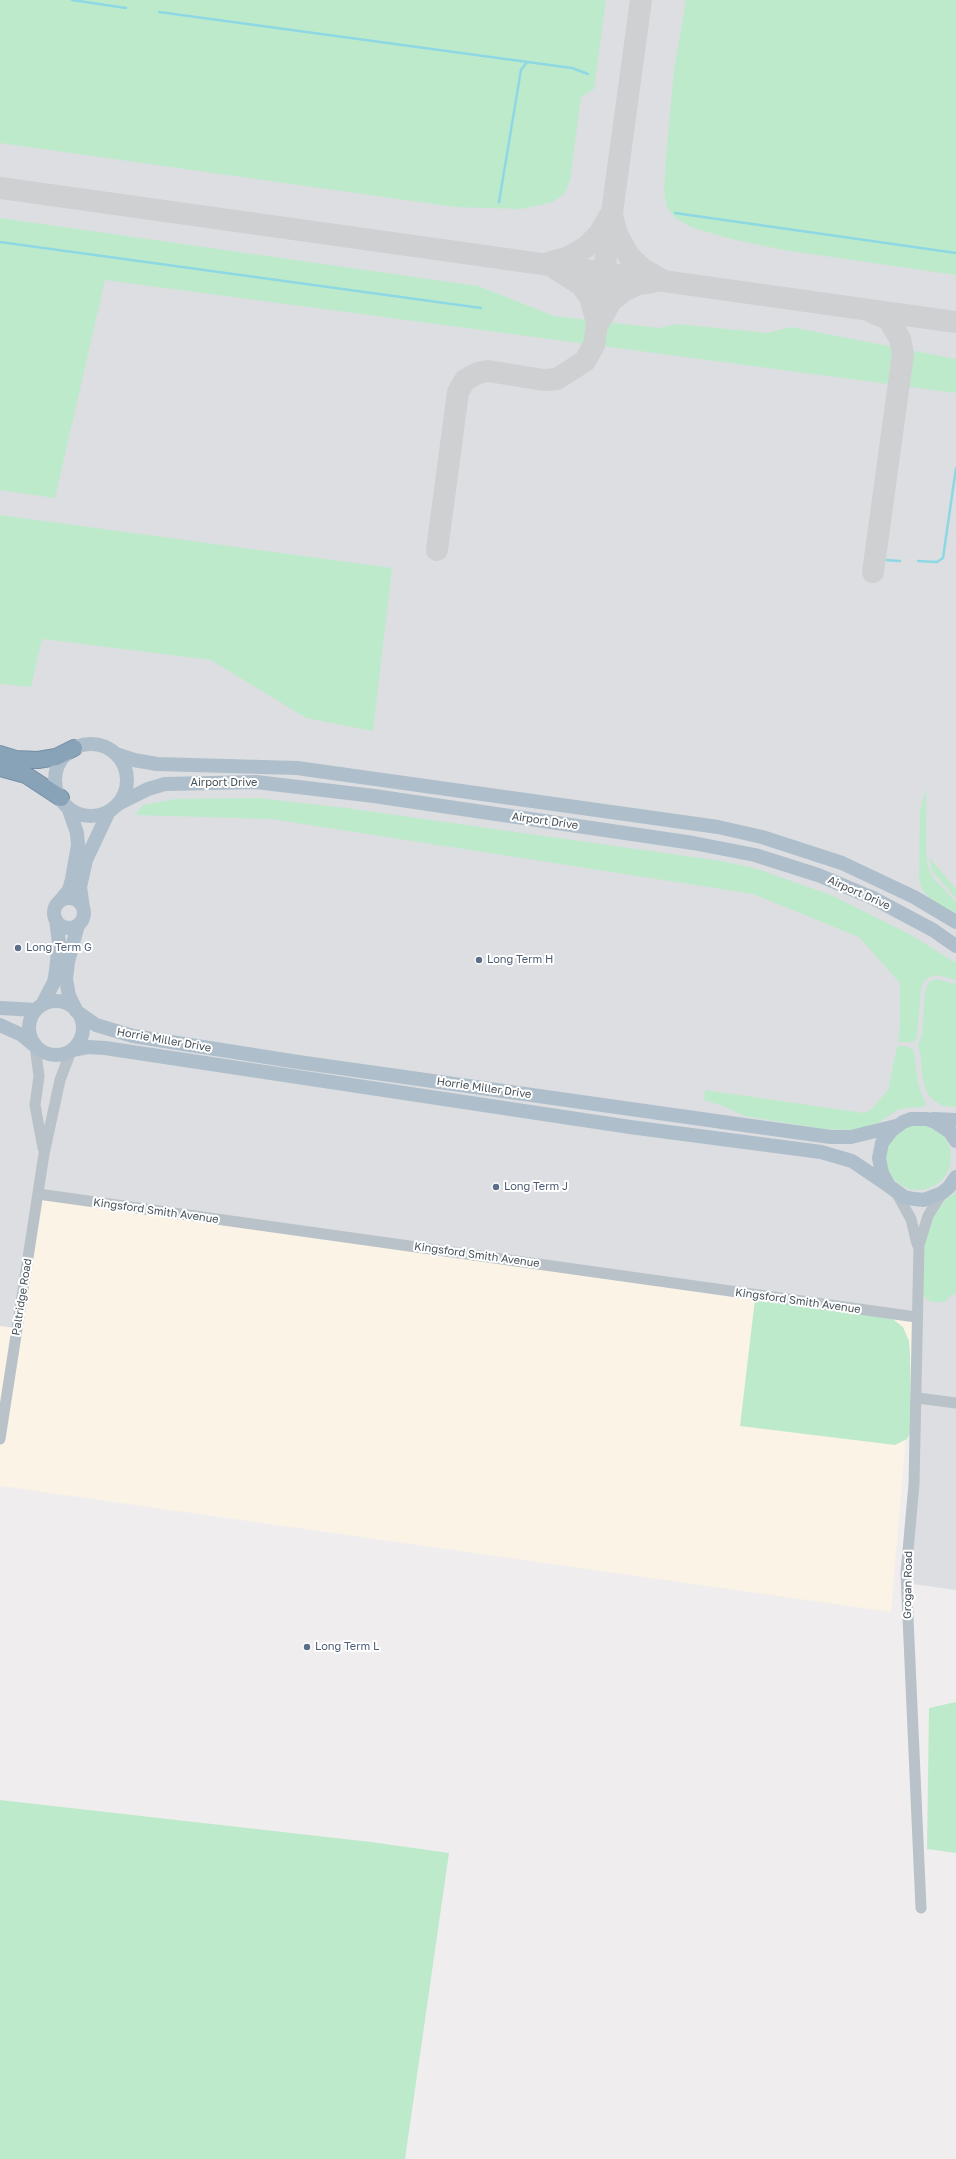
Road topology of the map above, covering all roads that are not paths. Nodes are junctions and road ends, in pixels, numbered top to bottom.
1 (74, 748) junction
2 (0, 754) edge
3 (116, 754) junction
4 (0, 768) edge
5 (64, 802) junction
6 (113, 808) junction
7 (60, 901) junction
8 (82, 908) junction
9 (56, 920) junction
10 (956, 922) edge
11 (78, 925) junction
12 (956, 946) edge
13 (0, 1008) edge
14 (39, 1008) junction
15 (76, 1011) junction
16 (0, 1024) edge
17 (34, 1045) junction
18 (71, 1051) junction
19 (927, 1119) junction
20 (956, 1120) edge
21 (896, 1126) junction
22 (956, 1141) edge
23 (44, 1154) junction
24 (956, 1177) edge
25 (892, 1189) junction
26 (942, 1193) junction
27 (38, 1194) junction
28 (918, 1261) junction
29 (916, 1317) junction
30 (918, 1398) junction
31 (956, 1403) edge
32 (0, 1439) edge
33 (921, 1908) dead end

1 - 2 highway
1 - 3 main road
1 - 5 main road
3 - 6 main road
3 - 10 main road, Airport Drive
4 - 5 highway
5 - 6 main road
5 - 7 main road
6 - 8 main road
6 - 12 main road, Airport Drive
7 - 8 main road
7 - 9 main road
8 - 11 main road
9 - 11 main road
9 - 14 main road
11 - 15 main road
13 - 14 main road
14 - 15 main road
14 - 17 main road
15 - 18 main road
15 - 21 main road, Horrie Miller Drive
16 - 17 main road
17 - 18 main road
17 - 23 street, Paltridge Road
18 - 23 street, Paltridge Road
18 - 25 main road, Horrie Miller Drive
19 - 20 main road
19 - 21 main road, Horrie Miller Drive
19 - 22 main road
21 - 25 main road
23 - 27 street, Paltridge Road
24 - 26 main road
25 - 26 main road, Horrie Miller Drive
25 - 28 street, Grogan Road
26 - 28 street, Grogan Road
27 - 29 street, Kingsford Smith Avenue
27 - 32 street, Paltridge Road
28 - 29 street, Grogan Road
29 - 30 street, Grogan Road
30 - 31 street
30 - 33 street, Grogan Road

